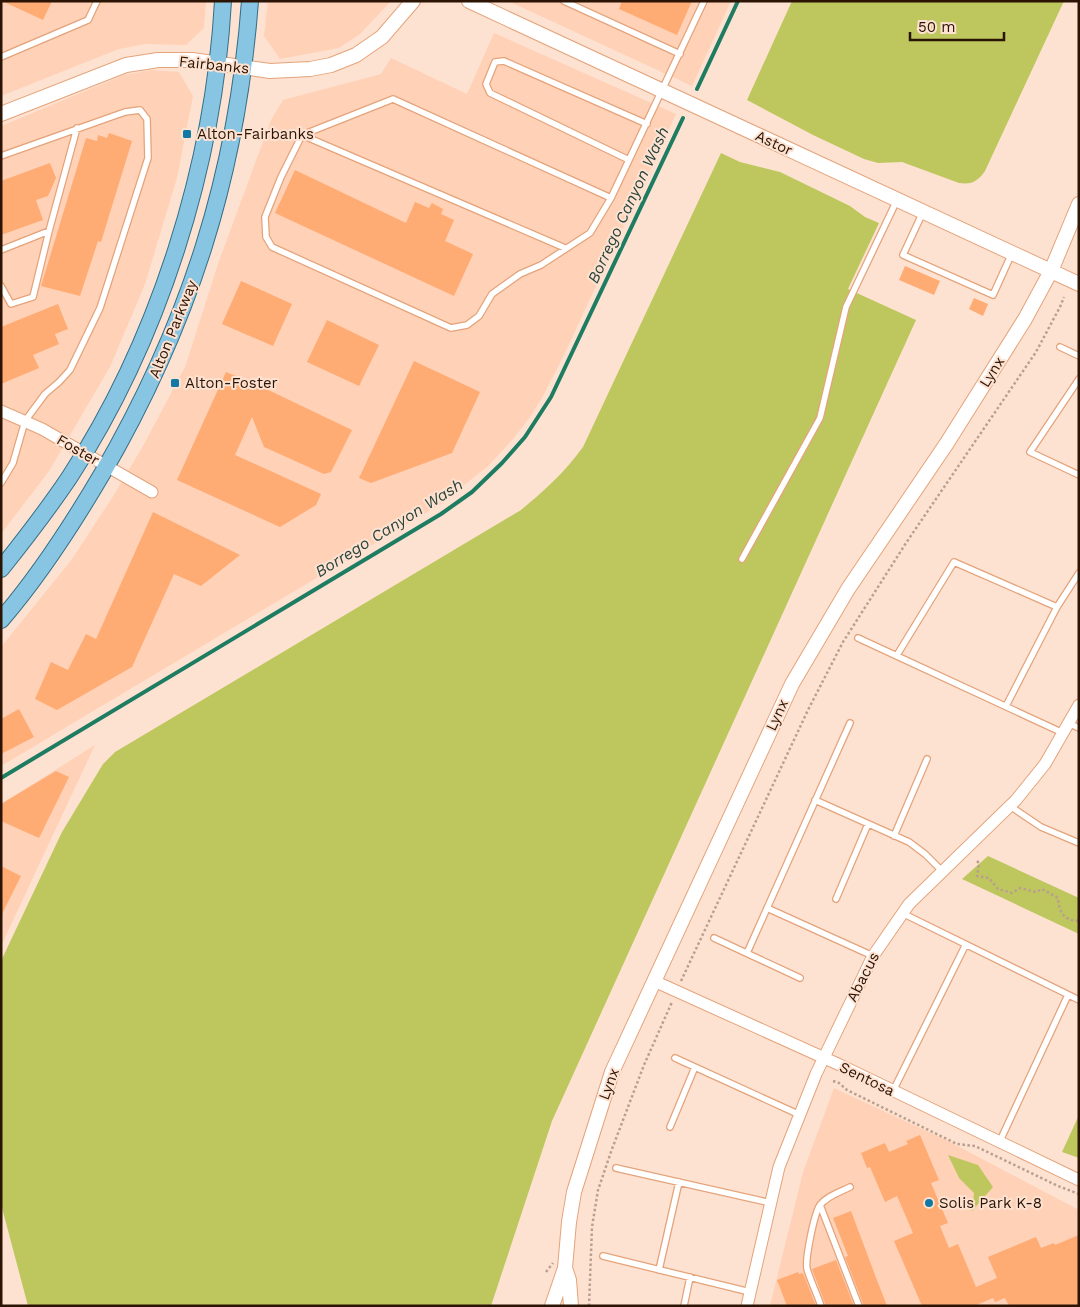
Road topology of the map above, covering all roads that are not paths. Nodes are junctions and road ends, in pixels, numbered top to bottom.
1 (97, 1) edge
2 (223, 1) edge
3 (250, 1) edge
4 (413, 1) edge
5 (469, 1) edge
6 (564, 1) edge
7 (704, 1) edge
8 (680, 54) junction
9 (1, 57) edge
10 (217, 63) junction
11 (243, 67) junction
12 (663, 92) junction
13 (1, 114) edge
14 (647, 124) junction
15 (77, 128) junction
16 (302, 135) junction
17 (1, 156) edge
18 (630, 160) junction
19 (611, 198) junction
20 (897, 200) junction
21 (1079, 204) edge
22 (924, 212) junction
23 (49, 231) junction
24 (565, 248) junction
25 (1, 250) edge
26 (1012, 253) junction
27 (1051, 271) junction
28 (1079, 284) edge
29 (1, 286) edge
30 (1060, 347) dead end
31 (1079, 356) edge
32 (1079, 379) edge
33 (1, 411) edge
34 (24, 421) junction
35 (84, 454) junction
36 (106, 466) junction
37 (1079, 475) edge
38 (1, 483) edge
39 (152, 492) dead end
40 (742, 559) dead end
41 (1, 568) edge
42 (1078, 577) edge
43 (1057, 607) junction
44 (1, 620) edge
45 (858, 638) dead end
46 (897, 655) junction
47 (1079, 705) edge
48 (1006, 706) junction
49 (850, 723) dead end
50 (1070, 728) edge
51 (928, 759) dead end
52 (815, 800) junction
53 (1010, 806) junction
54 (868, 824) junction
55 (894, 836) junction
56 (1079, 843) edge
57 (942, 871) junction
58 (836, 900) dead end
59 (767, 908) junction
60 (902, 913) junction
61 (714, 938) dead end
62 (965, 946) junction
63 (747, 954) junction
64 (873, 956) junction
65 (800, 978) dead end
66 (654, 981) junction
67 (1068, 994) junction
68 (1079, 1000) edge
69 (675, 1058) dead end
70 (824, 1058) junction
71 (695, 1067) junction
72 (893, 1091) junction
73 (800, 1115) junction
74 (670, 1127) dead end
75 (999, 1143) junction
76 (616, 1168) dead end
77 (1079, 1180) edge
78 (680, 1182) junction
79 (850, 1187) dead end
80 (771, 1203) junction
81 (820, 1205) junction
82 (603, 1256) dead end
83 (565, 1268) junction
84 (659, 1270) junction
85 (690, 1277) junction
86 (750, 1292) junction
87 (552, 1306) edge
88 (571, 1306) edge
89 (684, 1306) edge
90 (747, 1306) edge
91 (821, 1306) edge
92 (859, 1306) edge

1 - 9 lane
2 - 10 main road, Alton Parkway
3 - 11 main road, Alton Parkway
4 - 11 street, Fairbanks
5 - 12 street, Astor
6 - 8 lane
7 - 8 lane
8 - 12 lane
10 - 11 street, Fairbanks
10 - 13 street, Fairbanks
10 - 35 main road, Alton Parkway
11 - 36 main road, Alton Parkway
12 - 14 lane
12 - 20 street, Astor
14 - 18 lane
14 - 18 lane
15 - 17 lane
15 - 23 lane
15 - 34 lane
16 - 19 lane
16 - 24 lane
16 - 24 lane
18 - 19 lane
19 - 24 lane
20 - 22 street, Astor
20 - 40 lane
21 - 27 street, Lynx
22 - 26 street, Astor
22 - 26 lane
23 - 25 lane
23 - 29 lane
26 - 27 street, Astor
27 - 28 street, Astor
27 - 66 street, Lynx
30 - 31 lane
32 - 37 lane
33 - 34 street, Foster
34 - 35 street, Foster
34 - 38 lane
35 - 36 street, Foster
35 - 41 main road, Alton Parkway
36 - 39 street, Foster
36 - 44 main road, Alton Parkway
42 - 43 lane
43 - 46 lane
43 - 48 lane
45 - 46 lane
46 - 48 lane
47 - 50 street, Abacus
48 - 50 lane
49 - 52 lane
50 - 53 street, Abacus
51 - 55 lane
52 - 54 lane
52 - 59 lane
53 - 56 lane
53 - 57 street, Abacus
54 - 55 lane
54 - 58 lane
55 - 57 lane
57 - 60 street, Abacus
59 - 63 lane
59 - 64 lane
60 - 62 lane
60 - 64 street, Abacus
61 - 63 lane
62 - 67 lane
62 - 72 lane
63 - 65 lane
64 - 70 street, Abacus
66 - 70 street, Sentosa
66 - 83 street, Lynx
67 - 68 lane
67 - 75 lane
69 - 71 lane
70 - 72 street, Sentosa
70 - 73 street, Abacus
71 - 73 lane
71 - 74 lane
72 - 75 street, Sentosa
73 - 80 street, Abacus
75 - 77 street, Sentosa
76 - 78 lane
78 - 80 lane
78 - 84 lane
79 - 81 lane
80 - 86 street, Abacus
81 - 91 lane
81 - 92 lane
82 - 84 lane
83 - 87 street, Lynx
83 - 88 street, Lynx
84 - 85 lane
85 - 86 lane
85 - 89 lane
86 - 90 street, Abacus

